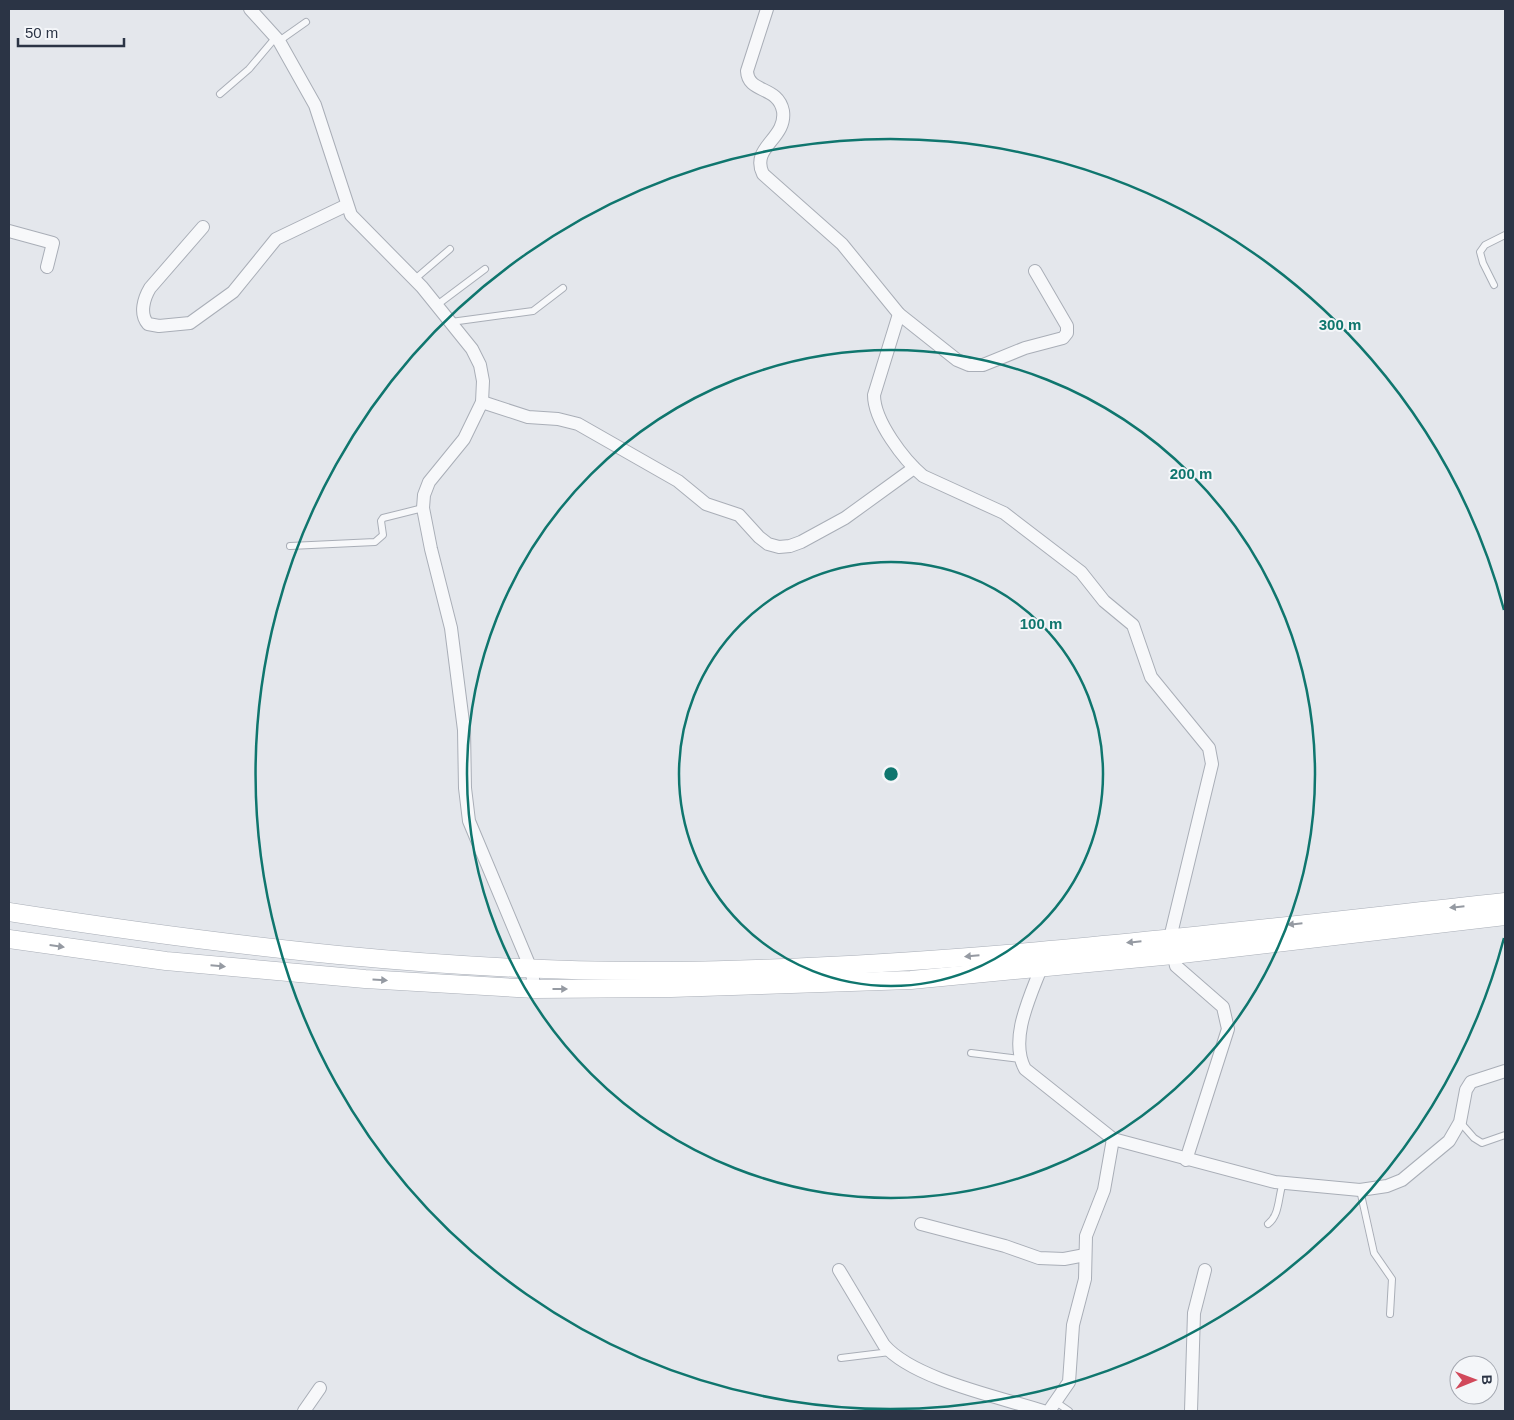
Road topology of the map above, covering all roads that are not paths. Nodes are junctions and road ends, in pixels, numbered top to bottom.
1 (250, 9) edge
2 (767, 9) edge
3 (306, 22) dead end
4 (277, 39) junction
5 (220, 94) dead end
6 (346, 205) junction
7 (203, 227) dead end
8 (9, 231) edge
9 (1505, 235) edge
10 (450, 249) dead end
11 (47, 267) dead end
12 (485, 269) dead end
13 (1035, 271) dead end
14 (415, 279) junction
15 (1494, 285) dead end
16 (563, 288) dead end
17 (437, 305) junction
18 (899, 314) junction
19 (451, 322) junction
20 (482, 402) junction
21 (914, 468) junction
22 (423, 508) junction
23 (290, 546) dead end
24 (1505, 902) edge
25 (9, 912) edge
26 (1505, 916) edge
27 (9, 939) edge
28 (1172, 947) junction
29 (1041, 968) junction
30 (531, 969) junction
31 (535, 989) junction
32 (971, 1053) dead end
33 (1020, 1060) junction
34 (1505, 1071) edge
35 (1460, 1122) junction
36 (1505, 1135) edge
37 (1113, 1139) junction
38 (1186, 1160) junction
39 (1282, 1183) junction
40 (1360, 1190) junction
41 (921, 1224) dead end
42 (1268, 1224) dead end
43 (1085, 1254) junction
44 (839, 1270) dead end
45 (1205, 1270) dead end
46 (1390, 1314) dead end
47 (890, 1352) junction
48 (841, 1358) dead end
49 (320, 1388) dead end
50 (1053, 1407) edge
51 (304, 1411) edge
52 (1043, 1411) edge
53 (1069, 1411) edge
54 (1191, 1411) edge

1 - 4 street
2 - 18 street
3 - 4 lane
4 - 5 lane
4 - 6 street
6 - 7 street
6 - 14 street
8 - 11 street
9 - 15 lane
10 - 14 lane
12 - 17 lane
13 - 18 street
14 - 17 street
16 - 19 lane
17 - 19 street
18 - 21 street
19 - 20 street
20 - 21 street
20 - 22 street
21 - 28 street
22 - 23 lane
22 - 30 street
24 -> 28 street
25 - 30 street
26 - 28 street
27 -> 31 street
28 - 29 street
28 -> 30 street
28 - 38 street
31 -> 29 street
29 - 33 street
30 - 31 street
32 - 33 lane
33 - 37 street
34 - 35 street
35 - 36 lane
35 - 40 street
37 - 38 street
37 - 43 street
38 - 39 street
39 - 40 street
39 - 42 lane
40 - 46 lane
41 - 43 street
43 - 50 street
44 - 47 street
45 - 54 street
47 - 48 lane
47 - 52 street
49 - 51 street
50 - 53 lane

